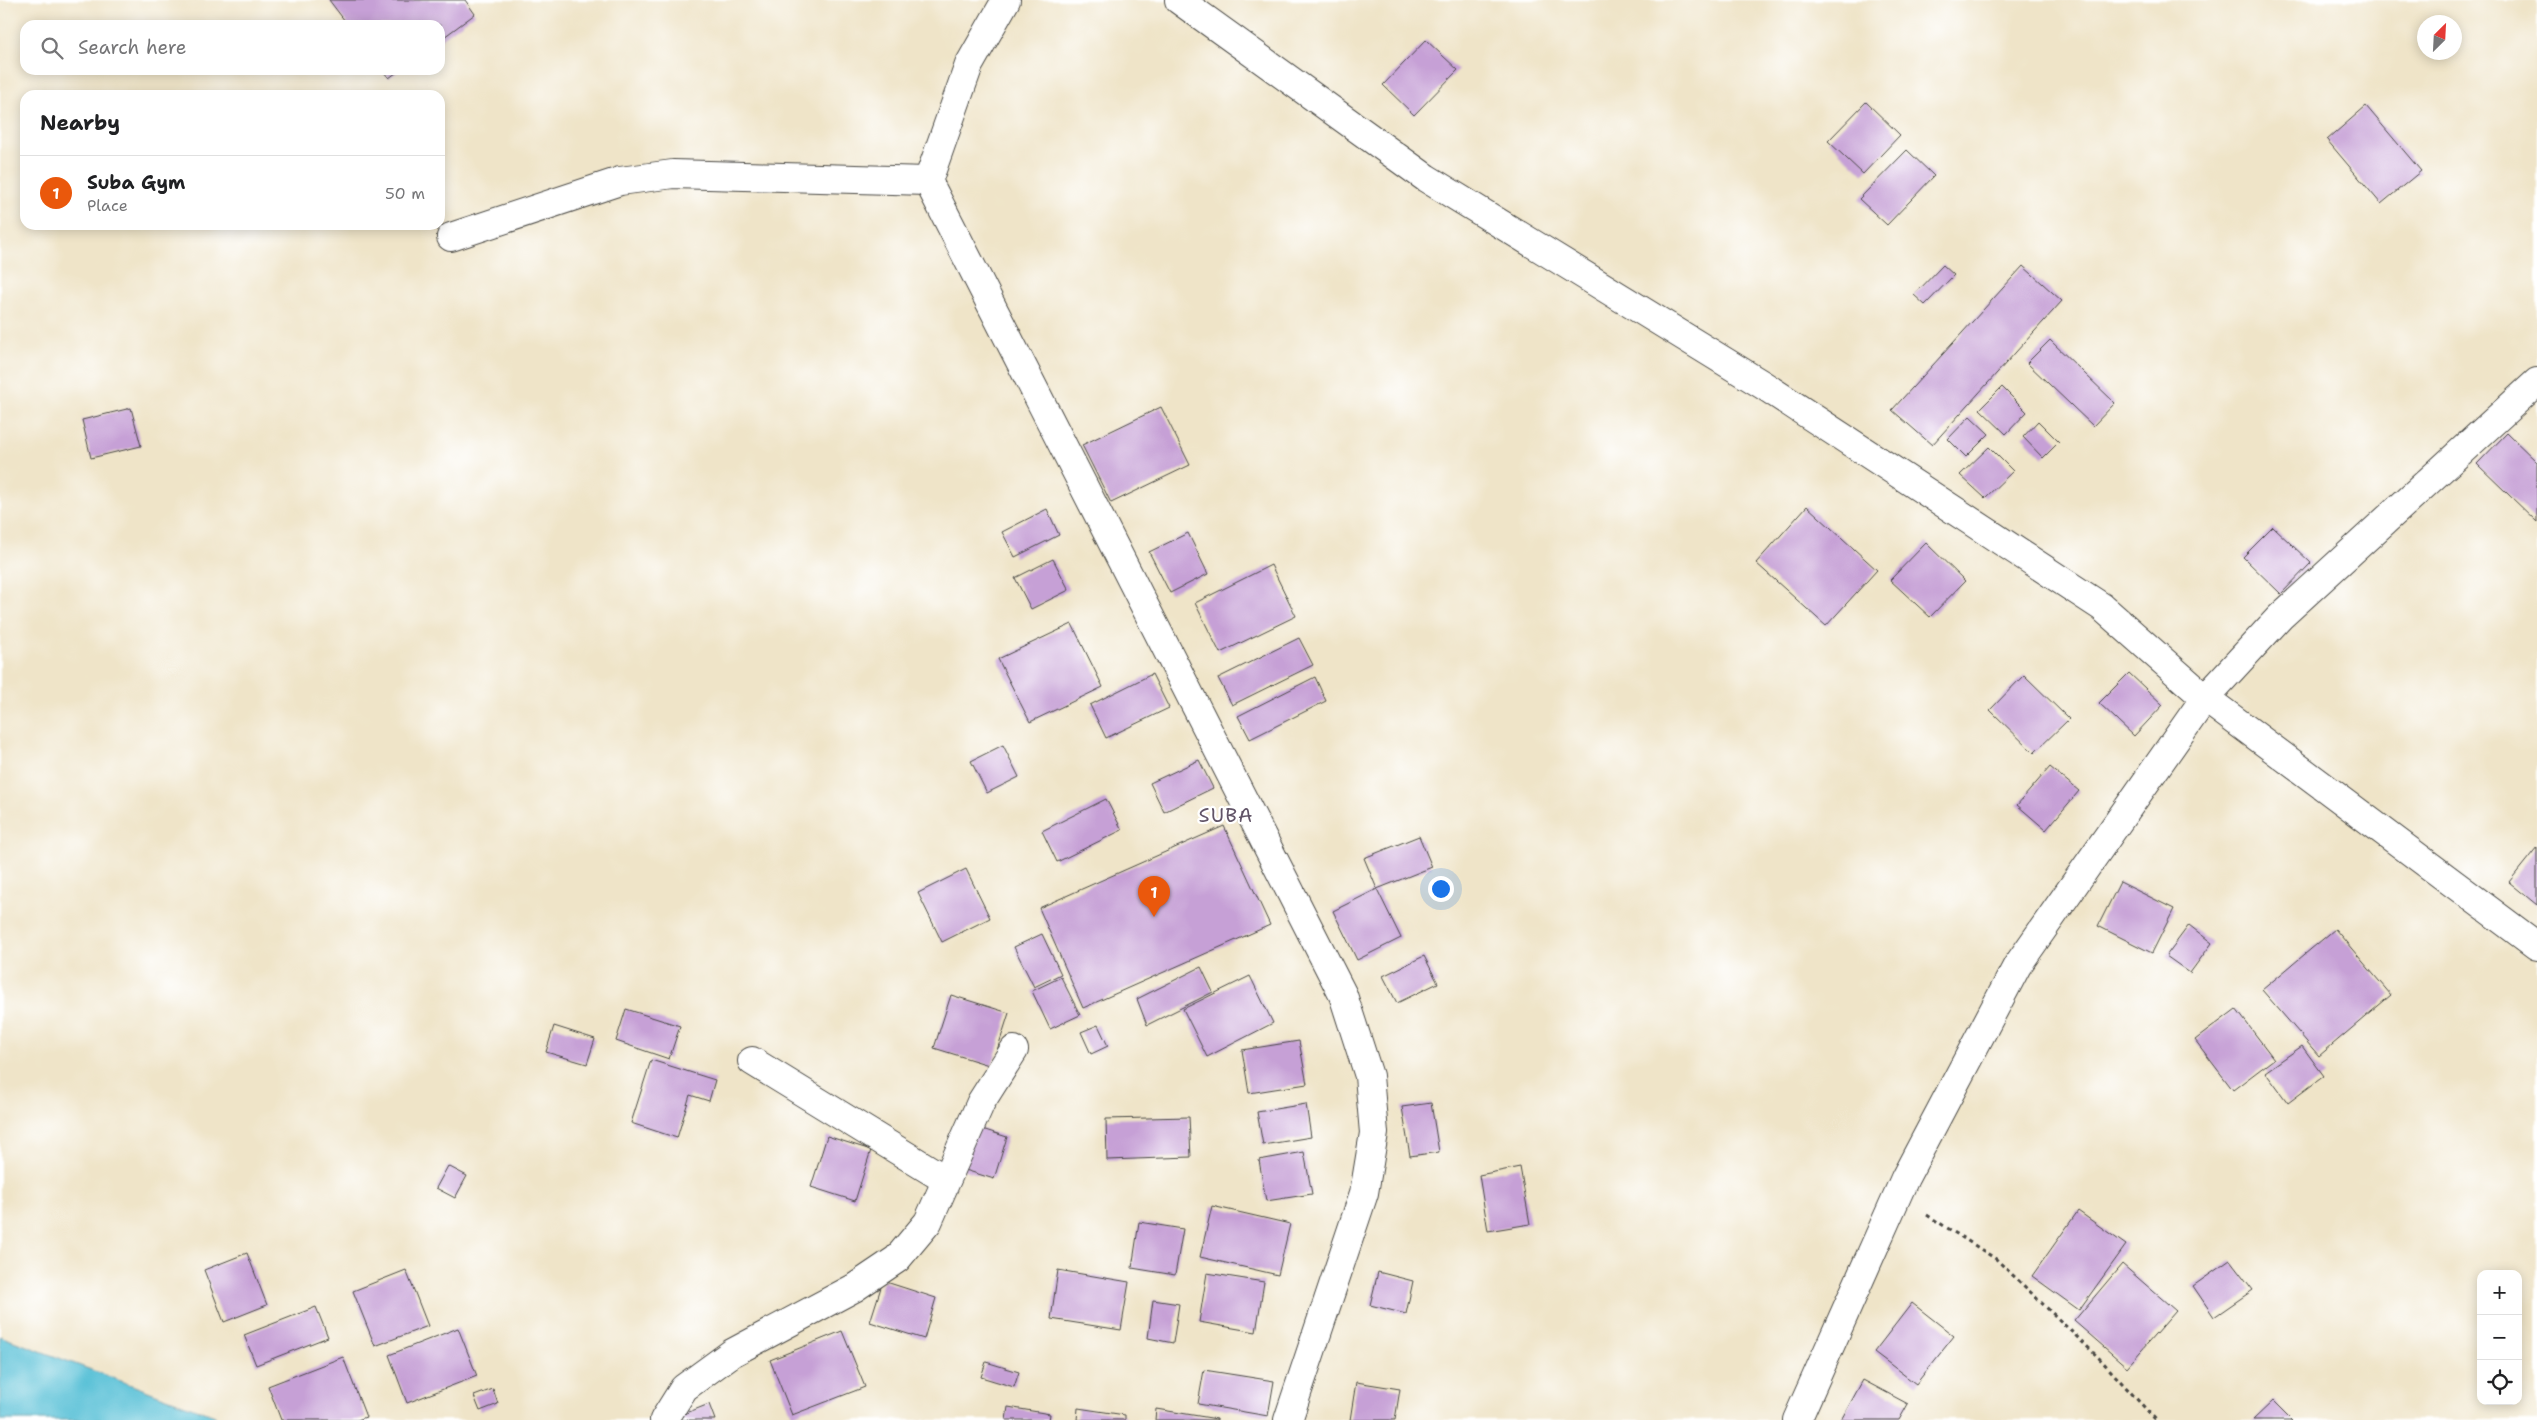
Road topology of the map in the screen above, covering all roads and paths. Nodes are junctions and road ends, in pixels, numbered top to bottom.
1 (1006, 0) edge
2 (1179, 0) edge
3 (928, 181) junction
4 (451, 237) dead end
5 (2537, 382) edge
6 (2205, 698) junction
7 (2537, 946) edge
8 (1014, 1050) dead end
9 (752, 1061) dead end
10 (946, 1180) junction
11 (1896, 1196) junction
12 (664, 1420) edge
13 (1288, 1420) edge
14 (1797, 1420) edge
15 (2156, 1420) edge

1 - 3 street
2 - 6 street
3 - 4 street
3 - 13 street
5 - 6 street
6 - 7 street
6 - 11 street
8 - 10 street
9 - 10 street
10 - 12 street
11 - 14 street
11 - 15 path

